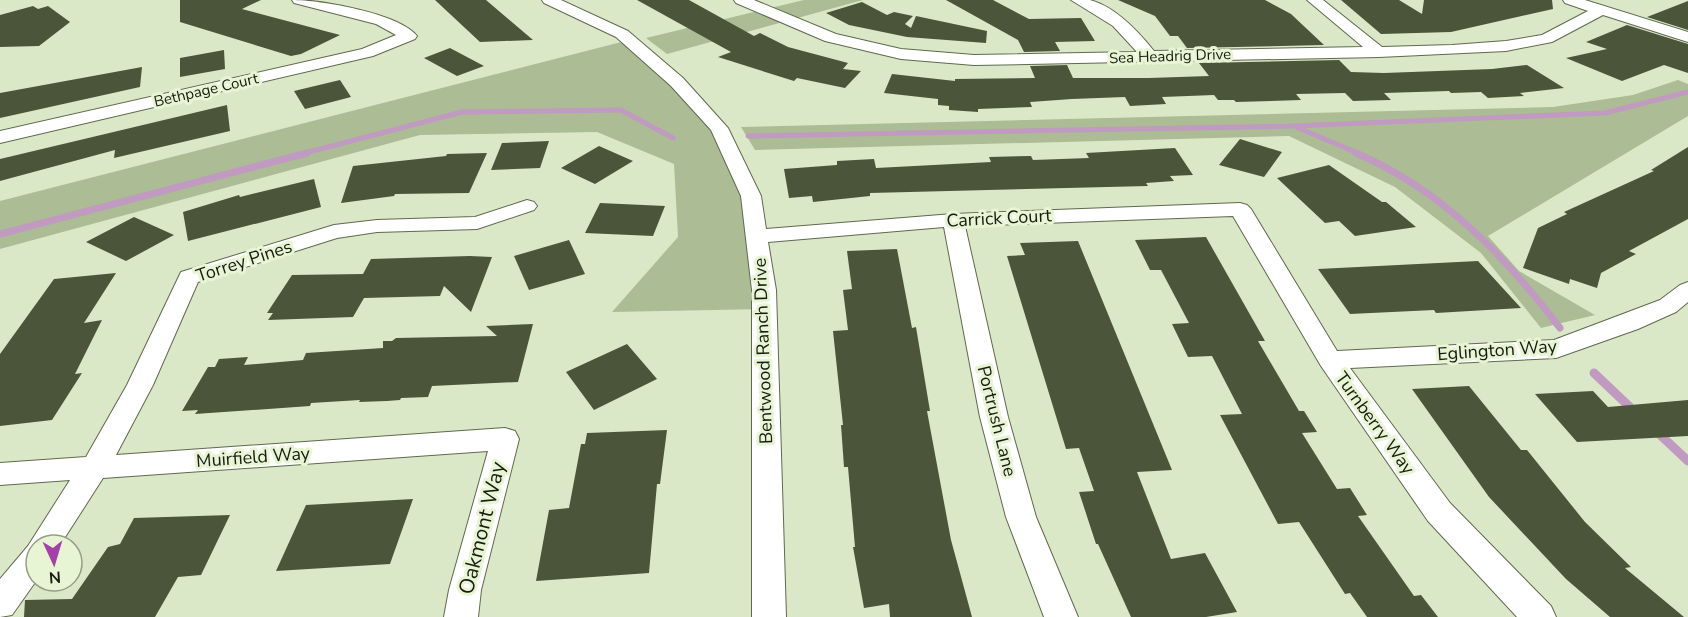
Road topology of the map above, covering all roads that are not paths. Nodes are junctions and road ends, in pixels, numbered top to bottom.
1 (299, 0) edge
2 (549, 0) edge
3 (741, 0) edge
4 (1078, 0) edge
5 (1314, 0) edge
6 (1570, 0) edge
7 (1602, 10) junction
8 (1688, 37) edge
9 (1379, 52) junction
10 (1149, 56) junction
11 (0, 137) edge
12 (527, 207) dead end
13 (1240, 209) joint
14 (953, 220) junction
15 (758, 236) junction
16 (1688, 290) edge
17 (1330, 360) junction
18 (505, 439) joint
19 (94, 468) junction
20 (0, 474) edge
21 (51, 533) edge
22 (24, 572) edge
23 (0, 605) edge
24 (461, 617) edge
25 (770, 617) edge
26 (1061, 617) edge
27 (1539, 617) edge

1 - 11 street, Bethpage Court
2 - 15 street, Bentwood Ranch Drive
3 - 10 street, Sea Headrig Drive
4 - 10 street
5 - 9 street
6 - 7 street
7 - 8 street
7 - 9 street, Sea Headrig Drive
9 - 10 street, Sea Headrig Drive
12 - 19 street, Torrey Pines
13 - 14 street, Carrick Court
13 - 17 street, Turnberry Way
14 - 15 street, Carrick Court
14 - 26 street, Portrush Lane
15 - 25 street, Bentwood Ranch Drive
16 - 17 street, Eglington Way
17 - 27 street, Turnberry Way
18 - 19 street, Muirfield Way
18 - 24 street, Oakmont Way
19 - 20 street, Muirfield Way
19 - 21 street, Torrey Pines
22 - 23 street

